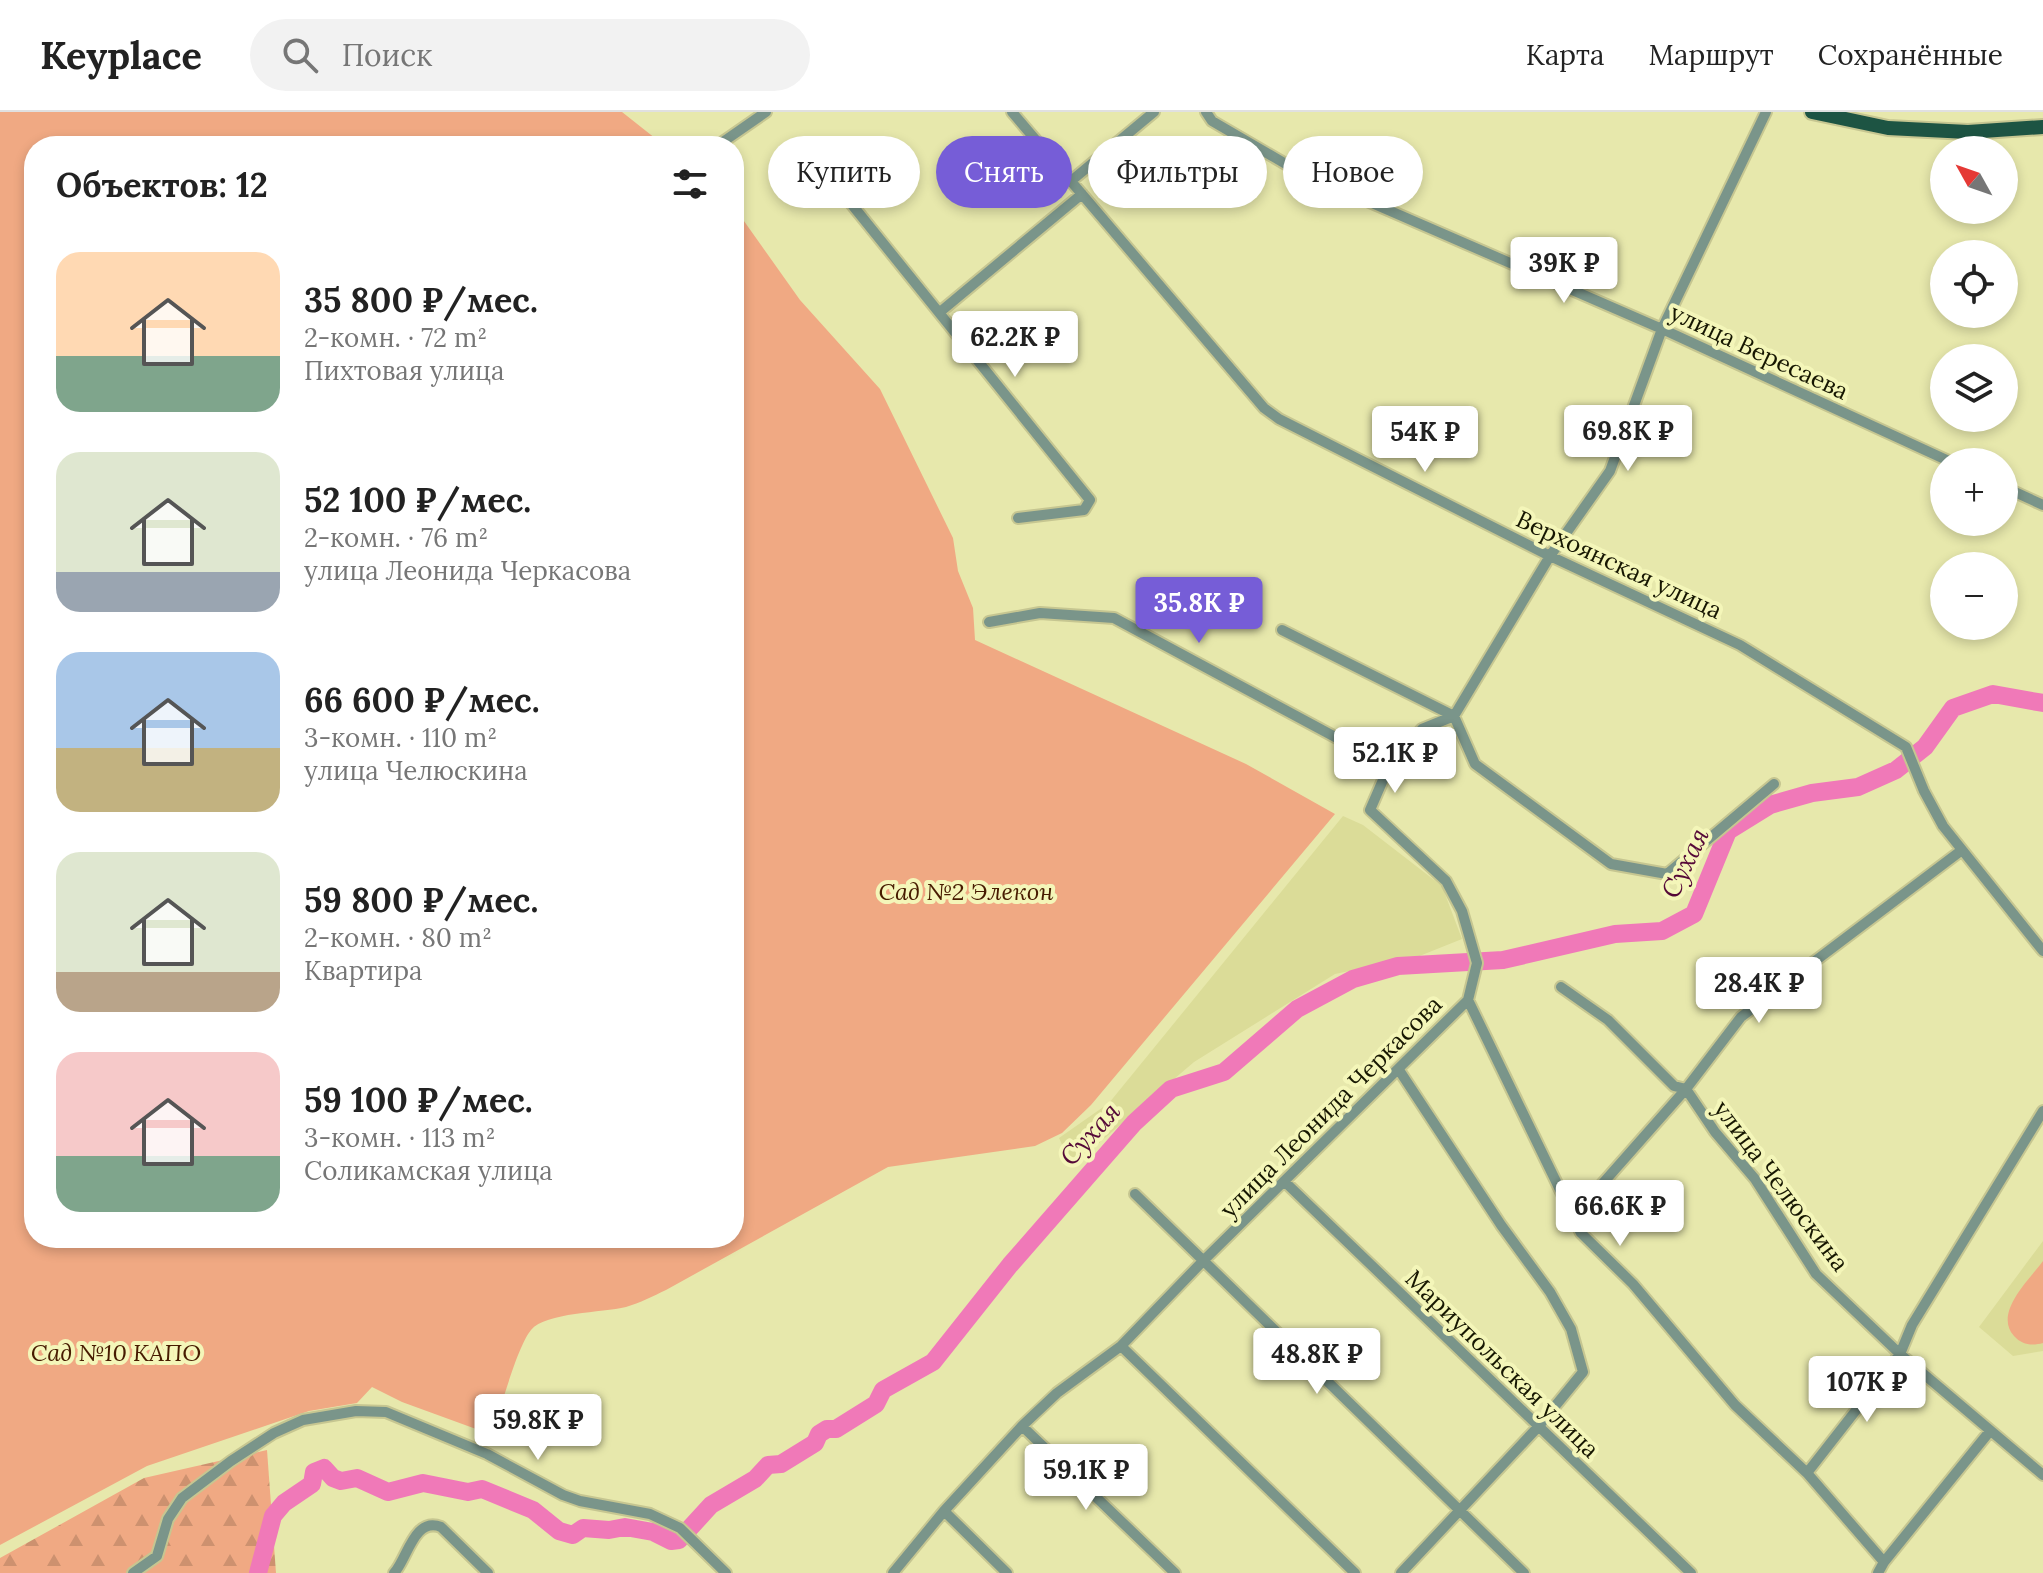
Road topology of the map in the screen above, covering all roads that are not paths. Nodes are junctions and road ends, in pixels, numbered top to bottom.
1 (766, 112) edge
2 (1012, 112) edge
3 (1154, 112) edge
4 (1206, 112) edge
5 (1766, 112) edge
6 (1812, 112) edge
7 (2043, 127) edge
8 (731, 136) edge
9 (1033, 136) edge
10 (1072, 180) edge
11 (1072, 182) edge
12 (1082, 194) junction
13 (855, 208) edge
14 (940, 312) junction
15 (1662, 329) junction
16 (1930, 452) edge
17 (2018, 493) edge
18 (2043, 505) edge
19 (1018, 518) dead end
20 (1550, 556) junction
21 (989, 622) dead end
22 (1282, 630) dead end
23 (1454, 716) junction
24 (1389, 766) junction
25 (1774, 784) dead end
26 (1962, 850) junction
27 (2043, 951) edge
28 (1561, 987) dead end
29 (1468, 1000) junction
30 (1399, 1070) junction
31 (1686, 1089) junction
32 (2043, 1111) edge
33 (1285, 1182) junction
34 (1135, 1194) dead end
35 (1573, 1217) junction
36 (1203, 1261) junction
37 (1121, 1346) junction
38 (1900, 1354) junction
39 (1022, 1426) junction
40 (1538, 1427) junction
41 (1990, 1431) junction
42 (1807, 1473) junction
43 (2043, 1475) edge
44 (1460, 1510) junction
45 (944, 1511) junction
46 (1884, 1562) junction
47 (133, 1573) edge
48 (394, 1573) edge
49 (488, 1573) edge
50 (726, 1573) edge
51 (893, 1573) edge
52 (1007, 1573) edge
53 (1175, 1573) edge
54 (1355, 1573) edge
55 (1401, 1573) edge
56 (1524, 1573) edge
57 (1691, 1573) edge
58 (1878, 1573) edge

1 - 8 street
2 - 9 street, Верхоянская улица
3 - 10 street
4 - 15 street, улица Вересаева
5 - 15 street
6 - 7 main road
11 - 12 street, Верхоянская улица
12 - 14 street
12 - 20 street, Верхоянская улица
13 - 14 street
14 - 19 street
15 - 16 street, улица Вересаева
15 - 20 street
17 - 18 street
20 - 23 street
20 - 26 street, Верхоянская улица
21 - 24 street
22 - 23 street
23 - 24 street, улица Леонида Черкасова
23 - 25 street
24 - 29 street, улица Леонида Черкасова
26 - 27 street, Верхоянская улица
26 - 31 street
28 - 31 street, улица Челюскина
29 - 30 street, улица Леонида Черкасова
29 - 35 street
30 - 33 street, улица Леонида Черкасова
30 - 40 street
31 - 35 street
31 - 38 street, улица Челюскина
32 - 38 street
33 - 36 street, улица Леонида Черкасова
33 - 40 street, Мариупольская улица
34 - 36 street
35 - 42 street
36 - 37 street, улица Леонида Черкасова
36 - 44 street
37 - 39 street, улица Леонида Черкасова
37 - 54 street
38 - 41 street, улица Челюскина
38 - 42 street
39 - 45 street, улица Леонида Черкасова
39 - 53 street
40 - 44 street
40 - 57 street, Мариупольская улица
41 - 43 street, улица Челюскина
41 - 46 street
42 - 46 street
44 - 55 street
44 - 56 street
45 - 51 street, улица Леонида Черкасова
45 - 52 street
46 - 58 street
47 - 50 street
48 - 49 street

